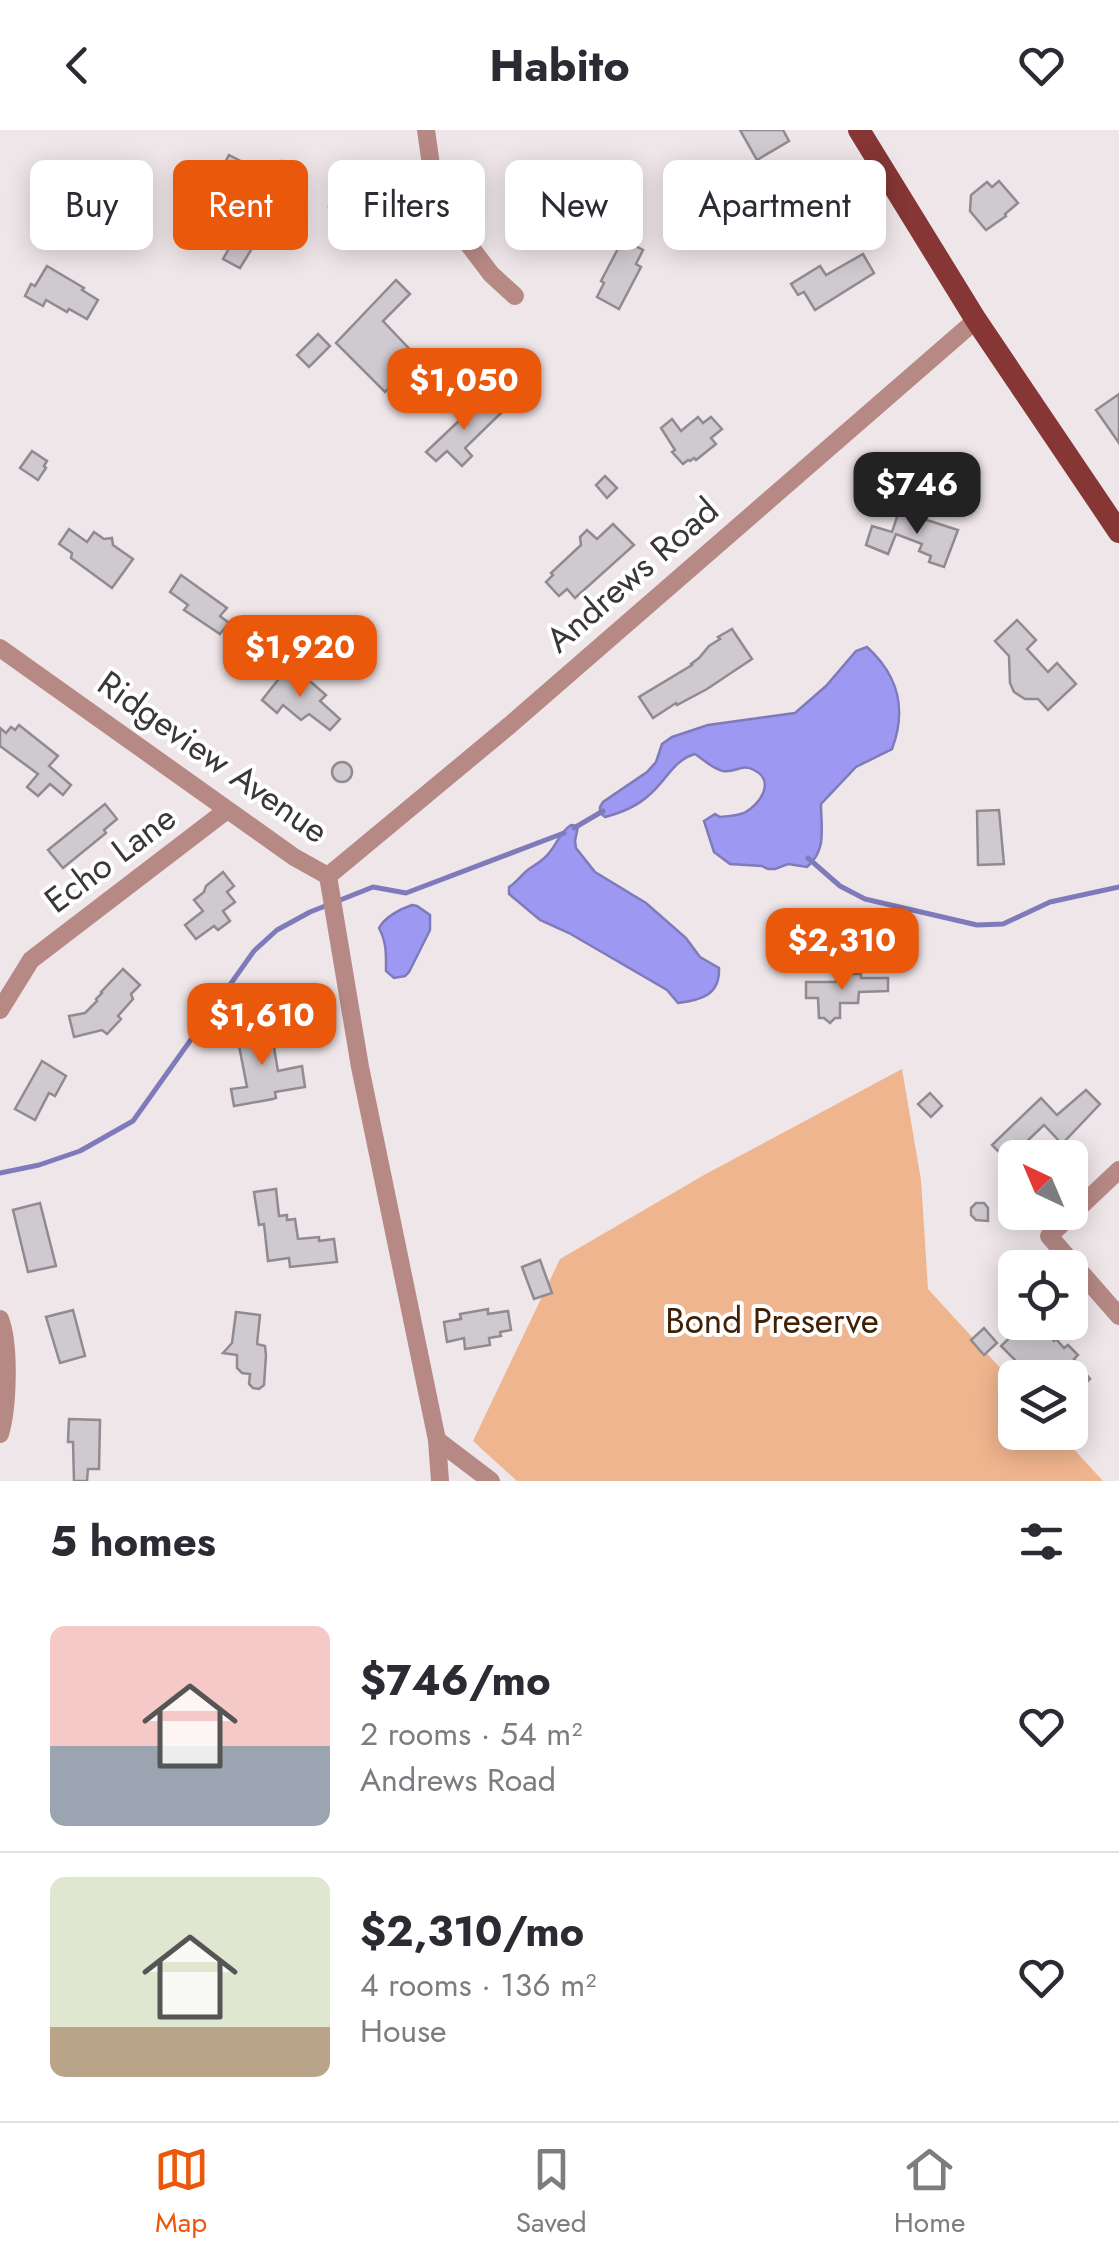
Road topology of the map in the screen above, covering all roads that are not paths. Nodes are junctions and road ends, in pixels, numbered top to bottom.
1 (426, 130) edge
2 (859, 130) edge
3 (515, 296) dead end
4 (976, 320) junction
5 (1119, 532) edge
6 (0, 648) edge
7 (227, 810) junction
8 (329, 884) junction
9 (0, 1010) edge
10 (1119, 1170) edge
11 (1119, 1316) edge
12 (0, 1319) edge
13 (0, 1434) edge
14 (437, 1440) junction
15 (440, 1481) edge
16 (492, 1481) edge

1 - 3 street
2 - 4 main road
4 - 5 main road
4 - 8 street, Andrews Road
6 - 7 street, Ridgeview Avenue
7 - 8 street, Ridgeview Avenue
7 - 9 street, Echo Lane
8 - 14 street, Ridgeview Avenue
10 - 11 street
12 - 13 street
14 - 15 street, Ridgeview Avenue
14 - 16 street

